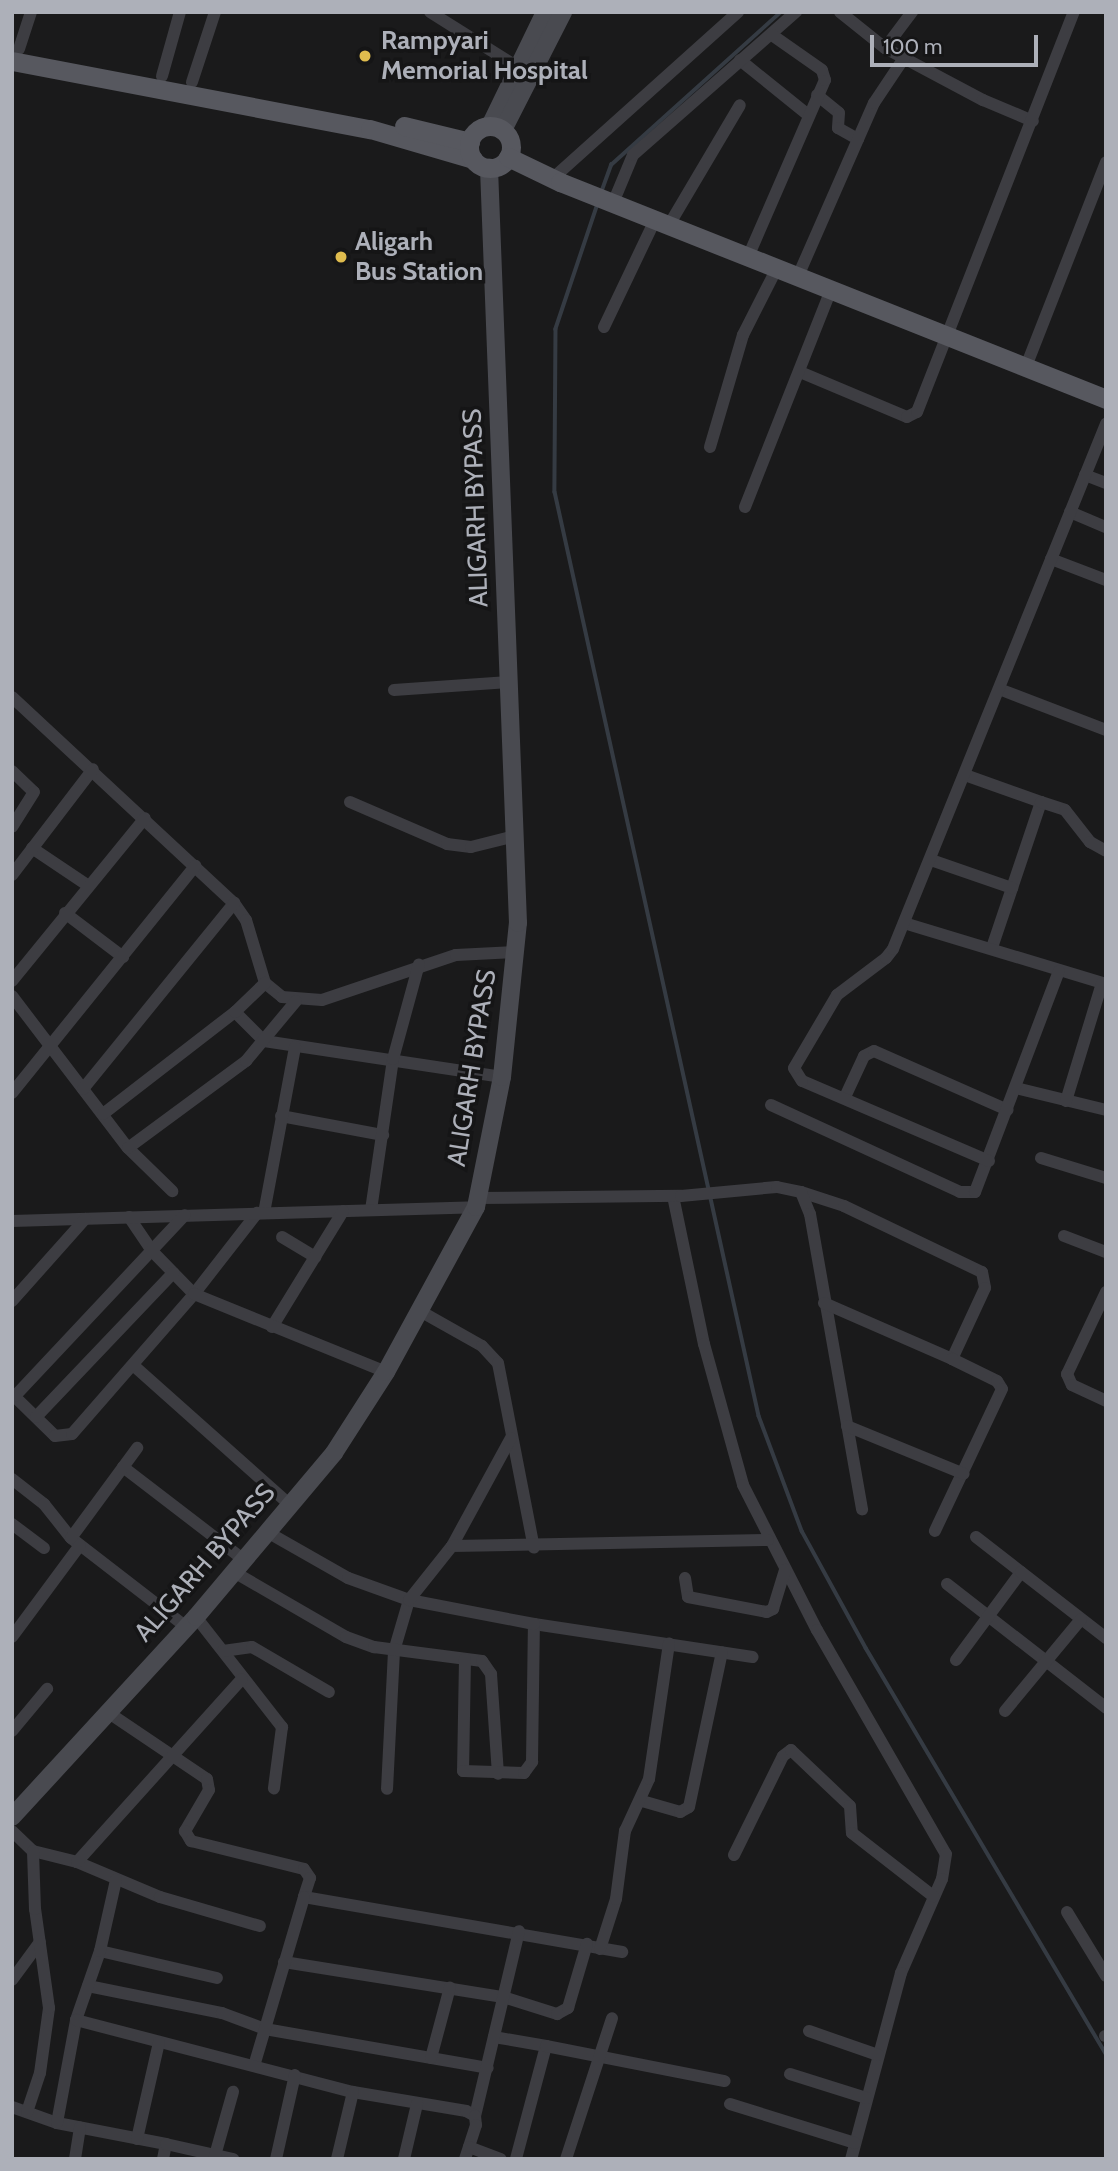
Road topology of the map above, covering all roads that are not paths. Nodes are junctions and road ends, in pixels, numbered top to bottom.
1 (31, 12) edge
2 (180, 12) edge
3 (215, 12) edge
4 (430, 12) edge
5 (545, 12) edge
6 (563, 12) edge
7 (738, 12) edge
8 (796, 12) edge
9 (840, 12) edge
10 (912, 12) edge
11 (1074, 12) edge
12 (772, 35) junction
13 (885, 48) junction
14 (15, 52) edge
15 (904, 58) junction
16 (740, 60) junction
17 (519, 68) junction
18 (162, 76) junction
19 (192, 82) junction
20 (817, 95) junction
21 (740, 104) dead end
22 (807, 114) junction
23 (1033, 121) junction
24 (497, 128) junction
25 (858, 139) junction
26 (477, 156) junction
27 (508, 157) junction
28 (1106, 162) edge
29 (556, 180) junction
30 (608, 201) junction
31 (662, 223) junction
32 (748, 257) junction
33 (777, 268) junction
34 (798, 276) junction
35 (831, 290) junction
36 (604, 327) dead end
37 (945, 333) junction
38 (1025, 369) junction
39 (800, 372) junction
40 (1106, 399) edge
41 (1106, 424) edge
42 (710, 447) dead end
43 (1085, 475) junction
44 (1106, 483) edge
45 (745, 507) dead end
46 (1070, 512) junction
47 (1106, 527) edge
48 (1051, 559) junction
49 (1106, 580) edge
50 (509, 682) junction
51 (394, 690) dead end
52 (999, 690) junction
53 (12, 697) edge
54 (1106, 730) edge
55 (93, 769) junction
56 (12, 771) edge
57 (965, 775) junction
58 (350, 802) dead end
59 (1041, 802) junction
60 (145, 818) junction
61 (12, 827) edge
62 (515, 836) junction
63 (33, 848) junction
64 (1106, 851) edge
65 (931, 860) junction
66 (195, 866) junction
67 (12, 875) edge
68 (87, 885) junction
69 (1012, 888) junction
70 (234, 902) junction
71 (65, 913) junction
72 (904, 923) junction
73 (992, 948) junction
74 (516, 952) junction
75 (122, 957) junction
76 (419, 964) junction
77 (1059, 971) junction
78 (12, 981) edge
79 (265, 983) junction
80 (1104, 984) edge
81 (12, 996) edge
82 (296, 1001) junction
83 (235, 1012) junction
84 (264, 1041) junction
85 (50, 1047) junction
86 (295, 1047) junction
87 (393, 1059) junction
88 (502, 1077) junction
89 (1016, 1088) junction
90 (83, 1089) junction
91 (12, 1093) edge
92 (845, 1097) junction
93 (1066, 1101) junction
94 (771, 1105) dead end
95 (1008, 1110) junction
96 (1106, 1110) edge
97 (103, 1114) junction
98 (281, 1116) junction
99 (383, 1135) junction
100 (128, 1148) junction
101 (1041, 1158) dead end
102 (989, 1161) junction
103 (1106, 1178) edge
104 (172, 1191) dead end
105 (801, 1192) junction
106 (677, 1196) junction
107 (476, 1202) junction
108 (371, 1210) junction
109 (343, 1211) junction
110 (260, 1213) junction
111 (185, 1215) junction
112 (129, 1217) junction
113 (85, 1219) junction
114 (12, 1221) edge
115 (1064, 1236) dead end
116 (282, 1237) dead end
117 (152, 1251) junction
118 (1106, 1252) edge
119 (315, 1257) junction
120 (173, 1273) junction
121 (1106, 1292) edge
122 (194, 1294) junction
123 (12, 1301) edge
124 (824, 1303) junction
125 (420, 1311) junction
126 (272, 1327) junction
127 (952, 1360) junction
128 (132, 1365) junction
129 (386, 1372) junction
130 (14, 1395) edge
131 (1106, 1401) edge
132 (36, 1417) junction
133 (847, 1426) junction
134 (511, 1438) junction
135 (137, 1448) dead end
136 (123, 1467) junction
137 (964, 1474) junction
138 (12, 1479) edge
139 (290, 1506) junction
140 (862, 1509) dead end
141 (12, 1524) edge
142 (935, 1531) dead end
143 (269, 1533) junction
144 (976, 1537) dead end
145 (768, 1540) junction
146 (75, 1541) junction
147 (452, 1546) junction
148 (44, 1548) dead end
149 (534, 1548) junction
150 (239, 1566) junction
151 (785, 1570) junction
152 (1021, 1572) junction
153 (685, 1578) dead end
154 (947, 1584) dead end
155 (409, 1600) junction
156 (990, 1615) junction
157 (1081, 1619) junction
158 (190, 1621) junction
159 (534, 1624) junction
160 (12, 1637) edge
161 (1106, 1638) edge
162 (669, 1643) junction
163 (223, 1651) junction
164 (394, 1651) junction
165 (722, 1652) junction
166 (753, 1657) dead end
167 (465, 1659) junction
168 (956, 1660) dead end
169 (1047, 1660) junction
170 (242, 1679) junction
171 (47, 1689) dead end
172 (329, 1692) dead end
173 (1106, 1709) edge
174 (1004, 1711) dead end
175 (109, 1713) junction
176 (12, 1731) edge
177 (169, 1755) junction
178 (498, 1774) junction
179 (274, 1788) dead end
180 (387, 1789) dead end
181 (642, 1801) junction
182 (13, 1818) edge
183 (33, 1851) junction
184 (734, 1855) dead end
185 (77, 1862) junction
186 (116, 1880) junction
187 (933, 1896) junction
188 (304, 1897) junction
189 (1067, 1912) dead end
190 (260, 1926) dead end
191 (519, 1931) junction
192 (40, 1942) junction
193 (587, 1944) junction
194 (600, 1949) junction
195 (100, 1951) junction
196 (622, 1952) dead end
197 (12, 1955) edge
198 (284, 1962) junction
199 (24, 1963) junction
200 (1106, 1976) edge
201 (217, 1978) dead end
202 (12, 1980) edge
203 (88, 1986) junction
204 (450, 1987) junction
205 (503, 1997) junction
206 (612, 2018) dead end
207 (76, 2020) junction
208 (265, 2029) junction
209 (809, 2031) dead end
210 (494, 2037) junction
211 (159, 2042) junction
212 (546, 2046) junction
213 (602, 2054) junction
214 (878, 2054) junction
215 (431, 2058) junction
216 (254, 2066) junction
217 (488, 2068) junction
218 (790, 2074) dead end
219 (295, 2075) junction
220 (726, 2081) dead end
221 (233, 2092) dead end
222 (353, 2092) junction
223 (866, 2098) junction
224 (417, 2104) junction
225 (730, 2104) dead end
226 (12, 2107) edge
227 (27, 2112) junction
228 (475, 2116) junction
229 (57, 2123) junction
230 (80, 2127) junction
231 (137, 2139) junction
232 (855, 2143) junction
233 (166, 2144) junction
234 (467, 2153) edge
235 (214, 2156) edge
236 (75, 2159) edge
237 (163, 2159) edge
238 (233, 2159) edge
239 (276, 2159) edge
240 (337, 2159) edge
241 (404, 2159) edge
242 (501, 2159) edge
243 (516, 2159) edge
244 (566, 2159) edge
245 (851, 2159) edge

1 - 14 street
2 - 18 street
3 - 19 street
4 - 17 street
5 - 17 main road
6 - 24 main road
7 - 29 street
8 - 12 street
9 - 13 street
10 - 13 street
11 - 23 street
12 - 16 street
12 - 20 street
13 - 15 street
14 - 18 main road
14 - 26 main road
15 - 23 street
15 - 25 street
16 - 22 street
16 - 30 street
17 - 24 main road
18 - 19 main road
19 - 26 main road
20 - 22 street
20 - 25 street
21 - 31 street
22 - 32 street
23 - 37 street
24 - 26 main road
24 - 27 main road
25 - 34 street
26 - 27 main road
26 - 50 main road, ALIGARH BYPASS
27 - 29 main road
28 - 38 street
29 - 30 main road
30 - 31 main road
31 - 32 main road
31 - 36 street
32 - 33 main road
33 - 34 main road
33 - 42 street
34 - 35 main road
35 - 37 main road
35 - 39 street
37 - 38 main road
37 - 39 street
38 - 40 main road
39 - 45 street
41 - 43 street
43 - 44 street
43 - 46 street
46 - 47 street
46 - 48 street
48 - 49 street
48 - 52 street
50 - 51 street
50 - 62 main road, ALIGARH BYPASS
52 - 54 street
52 - 57 street
53 - 55 street
55 - 60 street
55 - 63 street
56 - 61 street
57 - 59 street
57 - 65 street
58 - 62 street
59 - 64 street
59 - 69 street
60 - 66 street
60 - 68 street
62 - 74 main road, ALIGARH BYPASS
63 - 67 street
63 - 68 street
65 - 69 street
65 - 72 street
66 - 70 street
66 - 75 street
68 - 71 street
69 - 73 street
70 - 79 street
70 - 90 street
71 - 75 street
71 - 78 street
72 - 73 street
72 - 92 street
73 - 77 street
74 - 76 street
74 - 88 main road, ALIGARH BYPASS
75 - 85 street
76 - 82 street
76 - 87 street
77 - 80 street
77 - 89 street
79 - 82 street
79 - 83 street
80 - 93 street
81 - 85 street
82 - 84 street
83 - 84 street
83 - 97 street
84 - 86 street
84 - 100 street
85 - 90 street
85 - 91 street
86 - 87 street
86 - 98 street
87 - 88 street
87 - 99 street
88 - 107 main road, ALIGARH BYPASS
89 - 93 street
89 - 95 street
90 - 97 street
92 - 95 street
92 - 102 street
93 - 96 street
94 - 102 street
95 - 102 street
97 - 100 street
98 - 99 street
98 - 110 street
99 - 108 street
100 - 104 street
101 - 103 street
105 - 106 street
105 - 124 street
105 - 127 street
106 - 107 street
106 - 145 street
107 - 108 street
107 - 125 main road, ALIGARH BYPASS
108 - 109 street
109 - 110 street
109 - 119 street
110 - 111 street
110 - 122 street
111 - 112 street
111 - 117 street
112 - 113 street
112 - 117 street
113 - 114 street
113 - 123 street
115 - 118 street
116 - 119 street
117 - 120 street
117 - 130 street
119 - 126 street
120 - 122 street
120 - 132 street
121 - 131 street
122 - 126 street
122 - 128 street
124 - 127 street
124 - 133 street
125 - 129 main road, ALIGARH BYPASS
125 - 134 street
126 - 129 street
127 - 137 street
128 - 132 street
128 - 139 street
129 - 139 main road, ALIGARH BYPASS
130 - 132 street
133 - 137 street
133 - 140 street
134 - 147 street
134 - 149 street
135 - 136 street
136 - 146 street
136 - 150 street
137 - 142 street
138 - 146 street
139 - 143 main road, ALIGARH BYPASS
141 - 148 street
143 - 150 main road, ALIGARH BYPASS
143 - 155 street
144 - 152 street
145 - 149 street
145 - 151 street
146 - 158 street
146 - 160 street
147 - 149 street
147 - 155 street
150 - 158 main road, ALIGARH BYPASS
150 - 164 street
151 - 153 street
151 - 187 street
152 - 156 street
152 - 157 street
154 - 156 street
155 - 159 street
155 - 164 street
156 - 168 street
156 - 169 street
157 - 161 street
157 - 169 street
158 - 163 street
158 - 175 main road, ALIGARH BYPASS
159 - 162 street
159 - 178 street
162 - 165 street
162 - 181 street
163 - 170 street
163 - 172 street
164 - 167 street
164 - 180 street
165 - 166 street
165 - 181 street
167 - 178 street
167 - 178 street
169 - 173 street
169 - 174 street
170 - 177 street
170 - 179 street
171 - 176 street
175 - 177 street
175 - 182 main road, ALIGARH BYPASS
177 - 185 street
177 - 188 street
181 - 194 street
182 - 183 street
183 - 185 street
183 - 192 street
184 - 187 street
185 - 186 street
186 - 190 street
186 - 195 street
187 - 214 street
188 - 191 street
188 - 198 street
189 - 200 street
191 - 193 street
191 - 205 street
192 - 199 street
192 - 227 street
193 - 194 street
193 - 205 street
194 - 196 street
195 - 201 street
195 - 203 street
197 - 199 street
198 - 204 street
198 - 208 street
199 - 202 street
203 - 207 street
203 - 208 street
204 - 205 street
204 - 215 street
205 - 210 street
206 - 213 street
207 - 211 street
207 - 229 street
208 - 215 street
208 - 216 street
209 - 214 street
210 - 212 street
210 - 217 street
211 - 216 street
211 - 231 street
212 - 213 street
212 - 243 street
213 - 220 street
213 - 244 street
214 - 223 street
215 - 217 street
216 - 219 street
217 - 228 street
218 - 223 street
219 - 222 street
219 - 239 street
221 - 235 street
222 - 224 street
222 - 240 street
223 - 232 street
224 - 228 street
224 - 241 street
225 - 232 street
226 - 227 street
227 - 229 street
228 - 234 street
229 - 230 street
230 - 231 street
230 - 236 street
231 - 233 street
232 - 245 street
233 - 235 street
233 - 237 street
234 - 242 street
235 - 238 street

